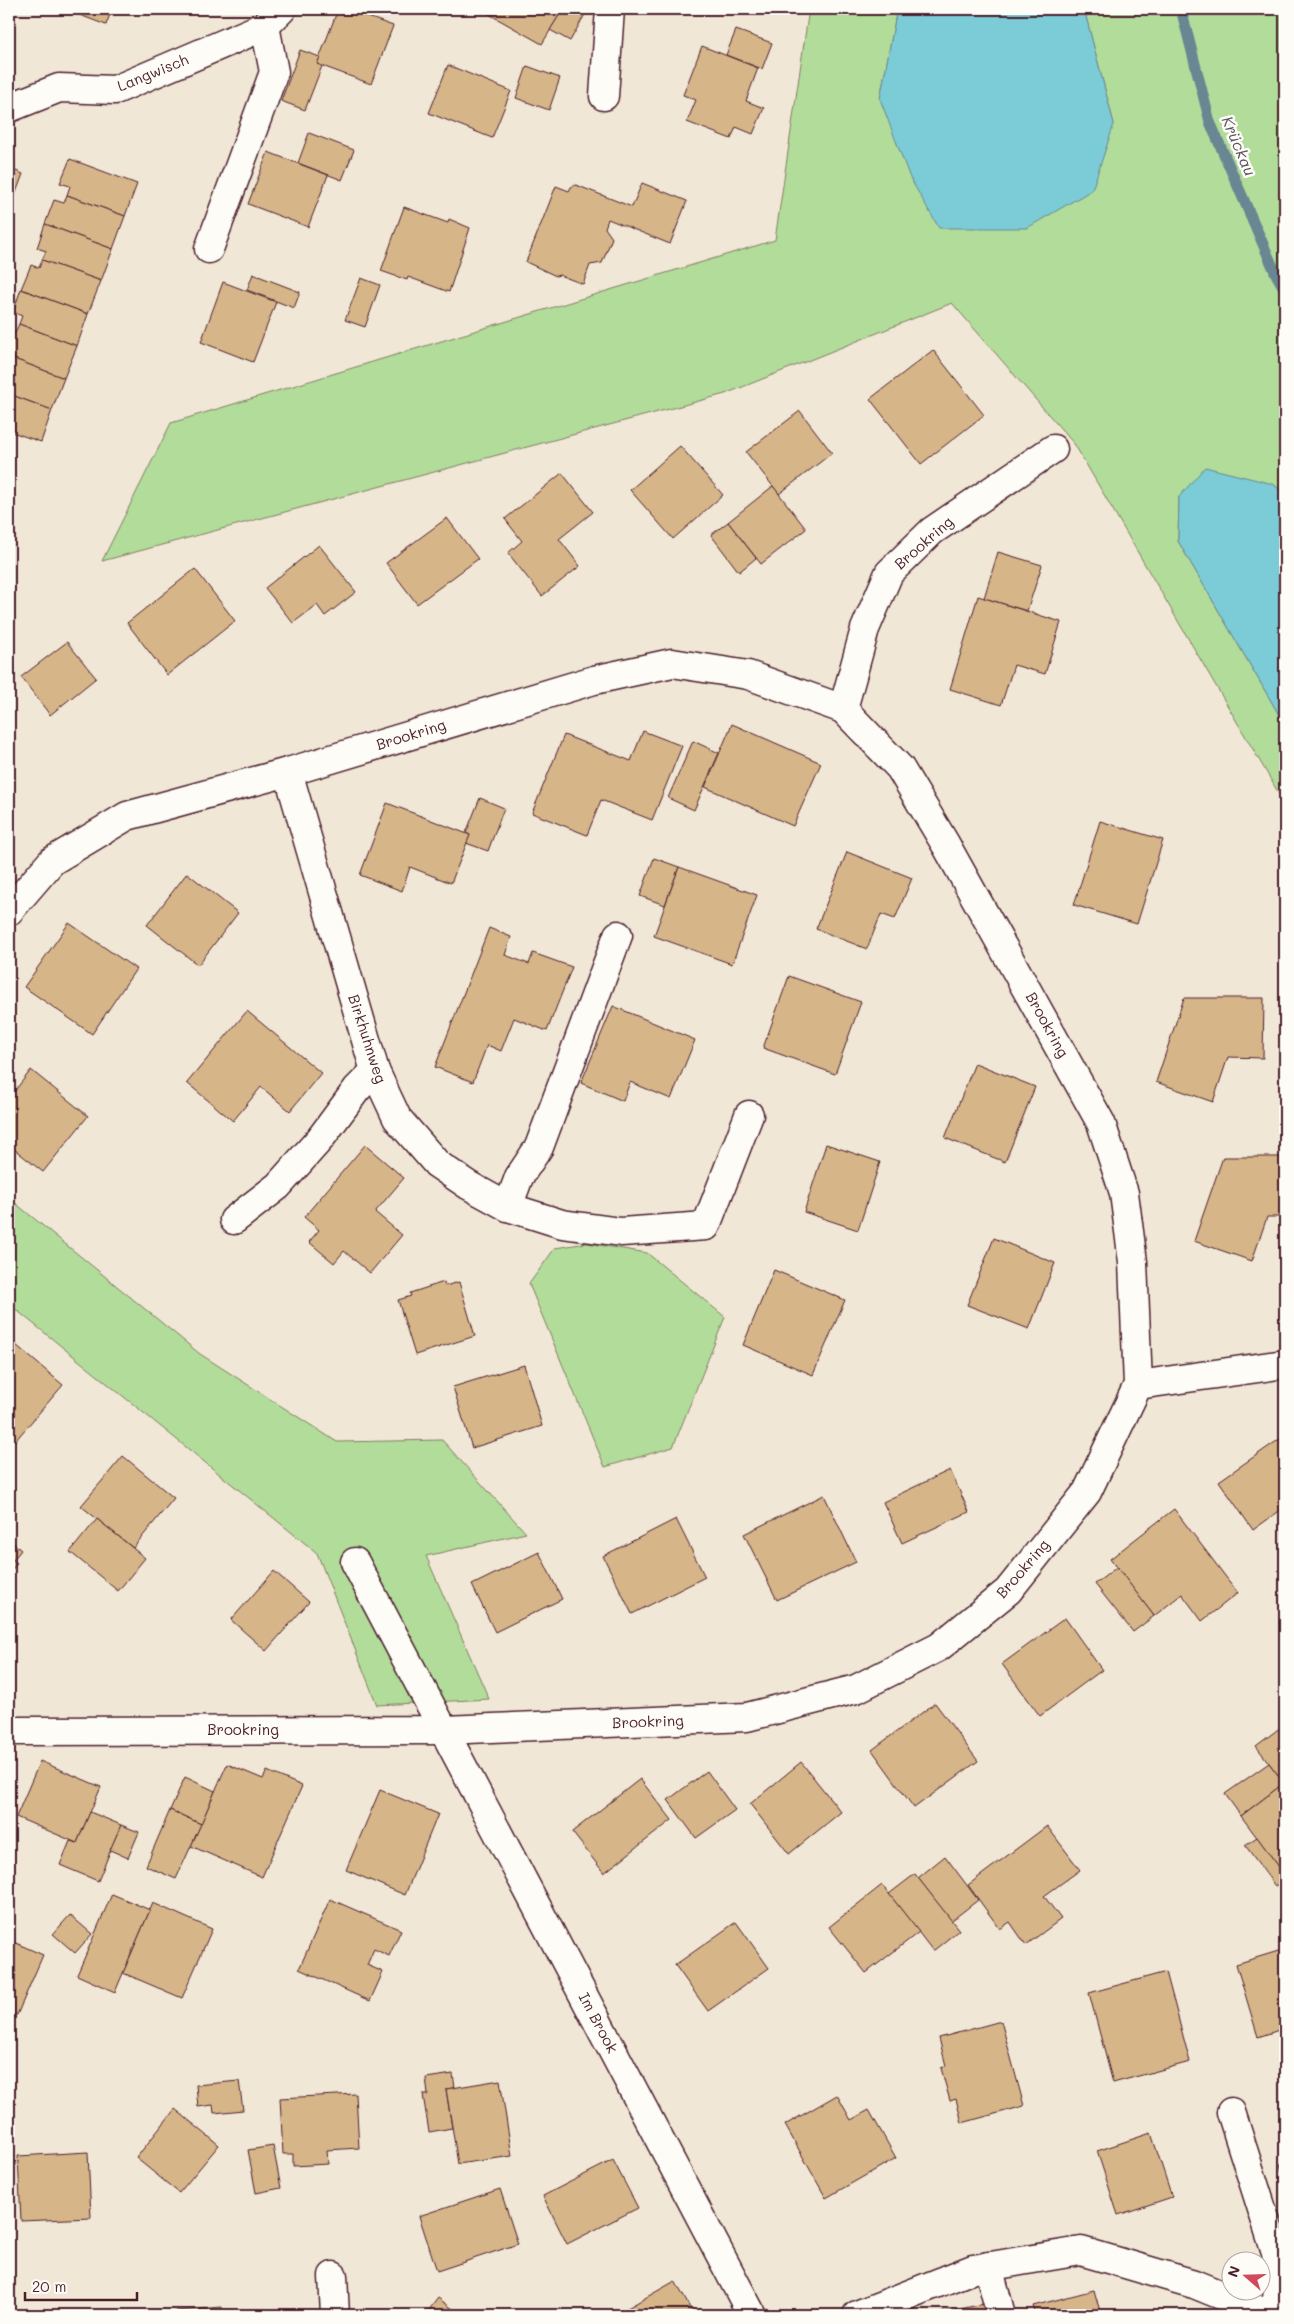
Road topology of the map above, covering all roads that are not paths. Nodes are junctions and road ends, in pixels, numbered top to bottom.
1 (610, 9) edge
2 (273, 17) edge
3 (604, 96) dead end
4 (9, 108) edge
5 (208, 249) dead end
6 (1053, 449) dead end
7 (843, 709) junction
8 (288, 772) junction
9 (9, 911) edge
10 (618, 935) dead end
11 (375, 1071) junction
12 (749, 1115) dead end
13 (508, 1207) junction
14 (234, 1220) dead end
15 (1285, 1364) edge
16 (1138, 1384) junction
17 (355, 1562) dead end
18 (444, 1730) junction
19 (9, 1731) edge
20 (1231, 2112) dead end
21 (988, 2266) junction
22 (334, 2276) dead end
23 (335, 2315) edge
24 (752, 2315) edge
25 (857, 2315) edge
26 (1001, 2315) edge
27 (1270, 2315) edge
28 (1275, 2315) edge

1 - 3 street
2 - 4 street, Langwisch
2 - 5 street, Langwisch
6 - 7 street, Brookring
7 - 8 street, Brookring
7 - 16 street, Brookring
8 - 9 street, Brookring
8 - 11 street, Birkhuhnweg
10 - 13 street
11 - 13 street, Birkhuhnweg
11 - 14 street
12 - 13 street, Birkhuhnweg
15 - 16 street
16 - 18 street, Brookring
17 - 18 street, Im Brook
18 - 19 street, Brookring
18 - 24 street, Im Brook
20 - 28 street
21 - 25 street
21 - 26 street
21 - 27 street
22 - 23 street

